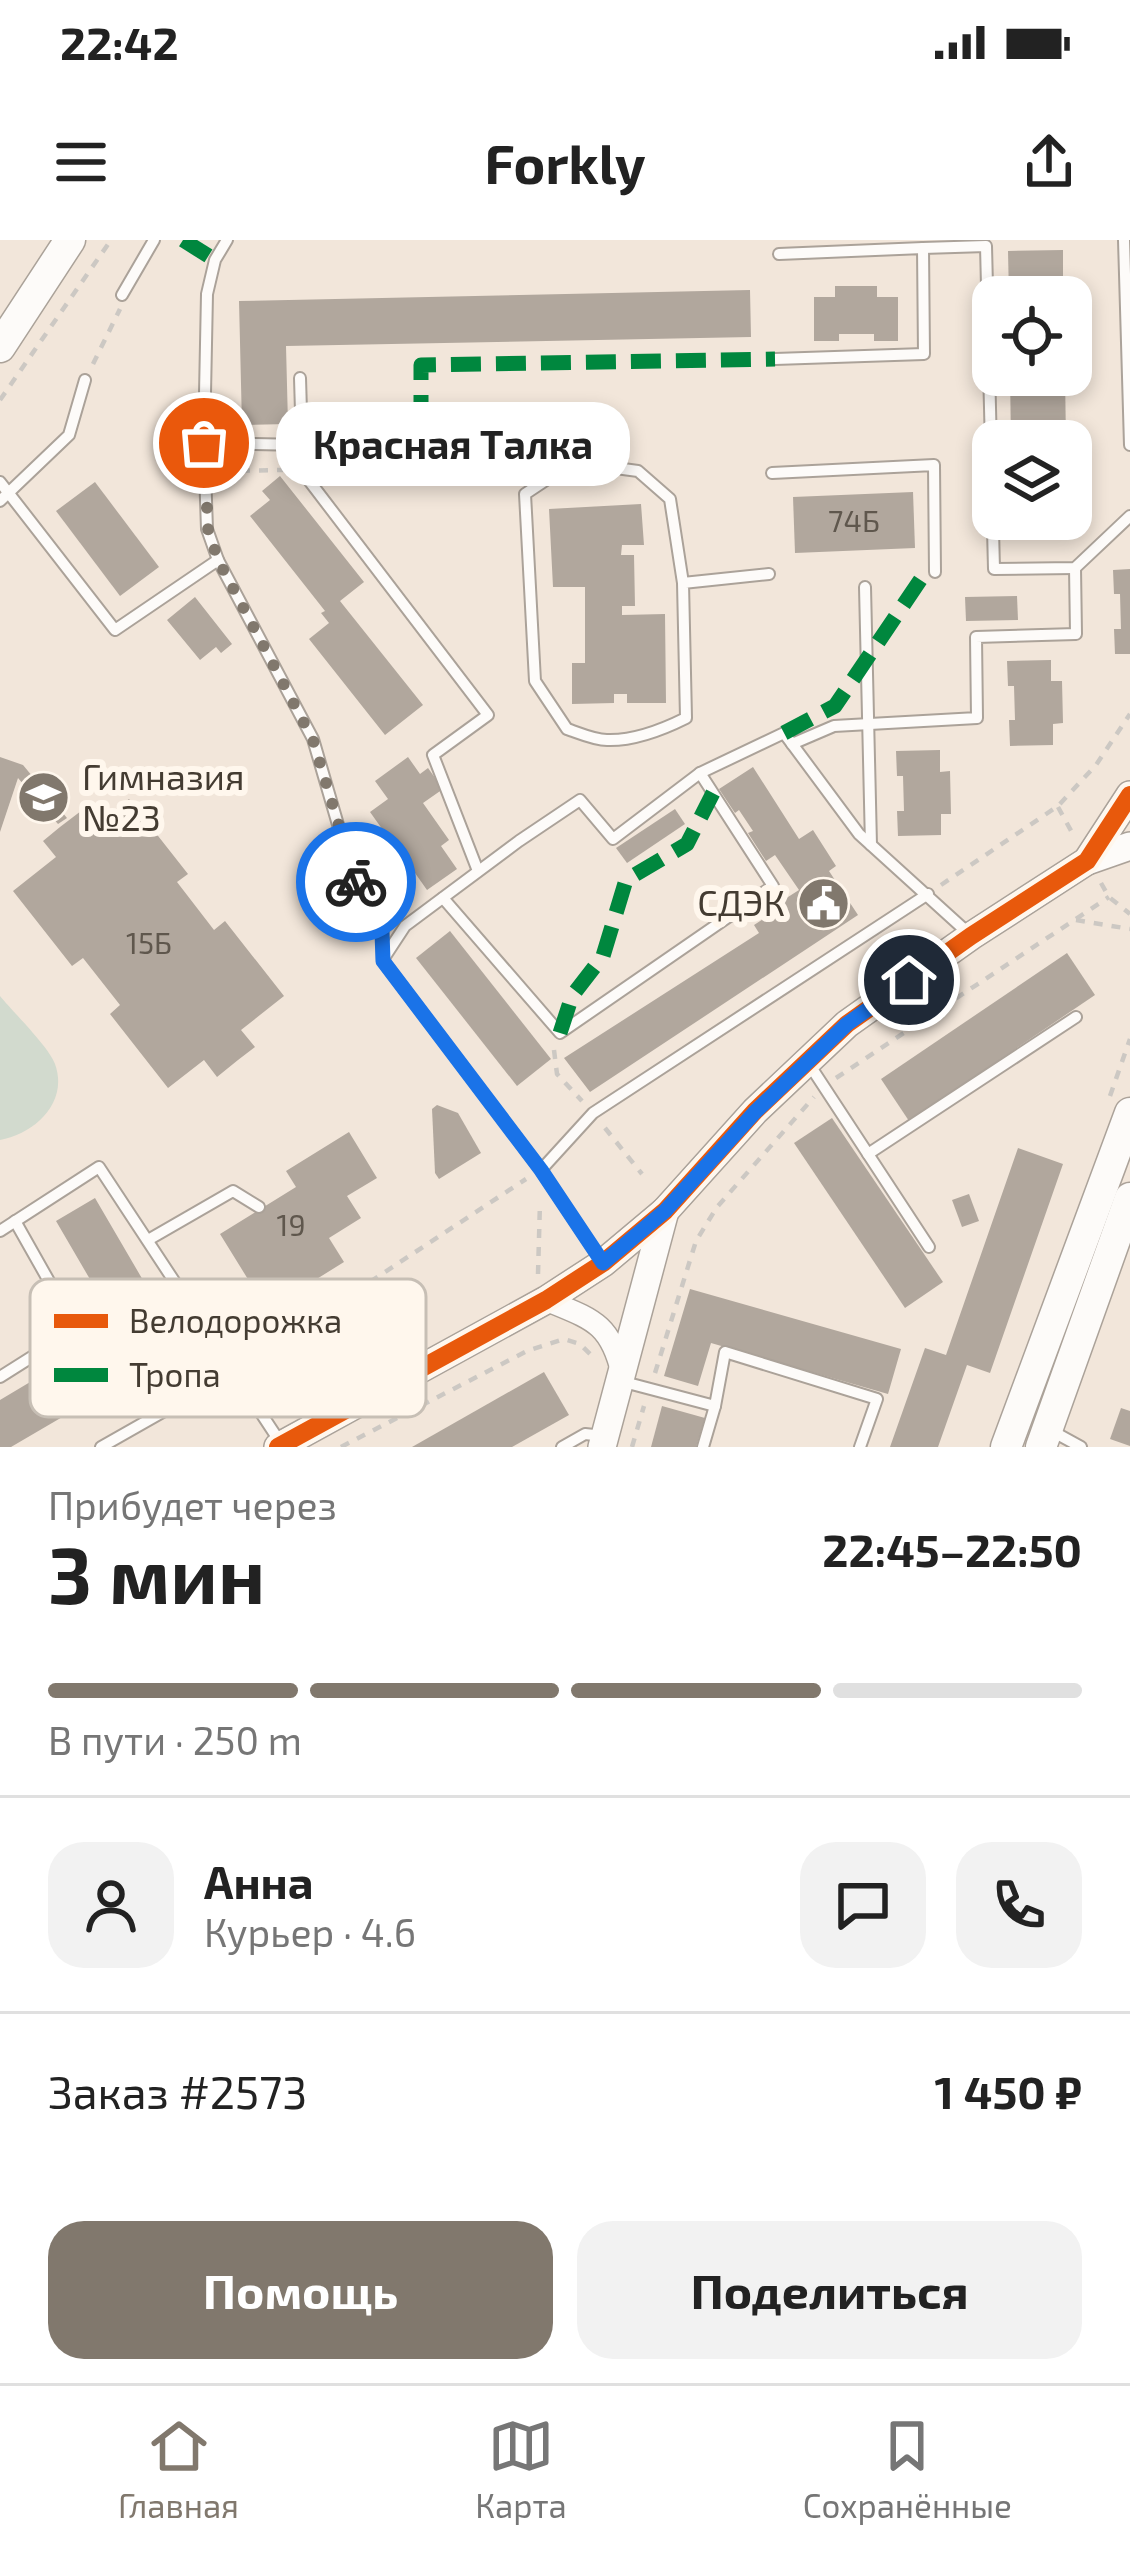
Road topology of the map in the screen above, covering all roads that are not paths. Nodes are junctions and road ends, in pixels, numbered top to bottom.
1 (70, 240) edge
2 (154, 240) edge
3 (227, 240) edge
4 (1124, 240) edge
5 (861, 245) edge
6 (922, 248) junction
7 (779, 254) dead end
8 (122, 295) road end
9 (0, 347) edge
10 (775, 359) dead end
11 (300, 378) dead end
12 (86, 380) road end
13 (204, 443) junction
14 (302, 445) junction
15 (1130, 445) edge
16 (772, 473) dead end
17 (0, 482) edge
18 (4, 497) edge
19 (1130, 516) edge
20 (218, 560) junction
21 (1075, 568) junction
22 (934, 572) dead end
23 (770, 574) dead end
24 (683, 583) junction
25 (865, 587) dead end
26 (868, 724) junction
27 (792, 744) junction
28 (700, 773) junction
29 (1130, 795) edge
30 (871, 845) junction
31 (1130, 846) edge
32 (1130, 856) edge
33 (1088, 861) junction
34 (478, 872) junction
35 (928, 895) junction
36 (443, 898) junction
37 (971, 936) junction
38 (383, 961) junction
39 (1076, 1017) dead end
40 (807, 1061) junction
41 (1130, 1113) edge
42 (868, 1154) junction
43 (541, 1170) junction
44 (1130, 1198) edge
45 (259, 1208) dead end
46 (665, 1211) junction
47 (15, 1221) junction
48 (0, 1231) edge
49 (148, 1240) junction
50 (928, 1246) dead end
51 (603, 1263) junction
52 (48, 1279) edge
53 (174, 1279) edge
54 (542, 1293) junction
55 (30, 1358) edge
56 (426, 1361) edge
57 (613, 1376) junction
58 (0, 1377) edge
59 (715, 1406) junction
60 (1018, 1413) junction
61 (154, 1417) edge
62 (263, 1417) edge
63 (330, 1417) edge
64 (1044, 1438) edge
65 (613, 1444) edge
66 (280, 1446) edge
67 (101, 1447) edge
68 (562, 1447) edge
69 (703, 1447) edge
70 (860, 1447) edge
71 (1006, 1447) edge
72 (1081, 1447) edge

1 - 9 main road
2 - 8 lane
3 - 13 lane
4 - 15 lane
5 - 6 lane
5 - 7 lane
6 - 10 lane
6 - 21 lane
11 - 14 lane
12 - 18 lane
13 - 14 lane
13 - 20 lane
14 - 34 lane
16 - 22 lane
17 - 18 lane
18 - 20 lane
19 - 21 lane
20 - 38 lane
21 - 26 lane
23 - 24 lane
24 - 24 lane
25 - 26 lane
26 - 27 lane
26 - 30 lane
27 - 28 lane
27 - 30 lane
28 - 34 lane
28 - 36 lane
29 - 33 street
30 - 35 lane
31 - 33 street
32 - 33 street
33 - 37 street
34 - 36 lane
35 - 37 lane
35 - 43 lane
36 - 38 lane
37 - 40 street
38 - 43 lane
39 - 42 lane
40 - 42 lane
40 - 46 street
41 - 60 main road
42 - 50 lane
43 - 51 lane
44 - 64 main road
45 - 49 lane
46 - 51 street
46 - 57 street
47 - 48 lane
47 - 49 lane
47 - 52 lane
49 - 53 lane
51 - 54 street
54 - 56 street
54 - 57 street
55 - 58 lane
57 - 59 lane
57 - 65 street
59 - 69 lane
59 - 70 lane
60 - 64 main road
60 - 71 main road
61 - 67 lane
62 - 66 lane
63 - 66 street
64 - 72 lane
65 - 68 lane

